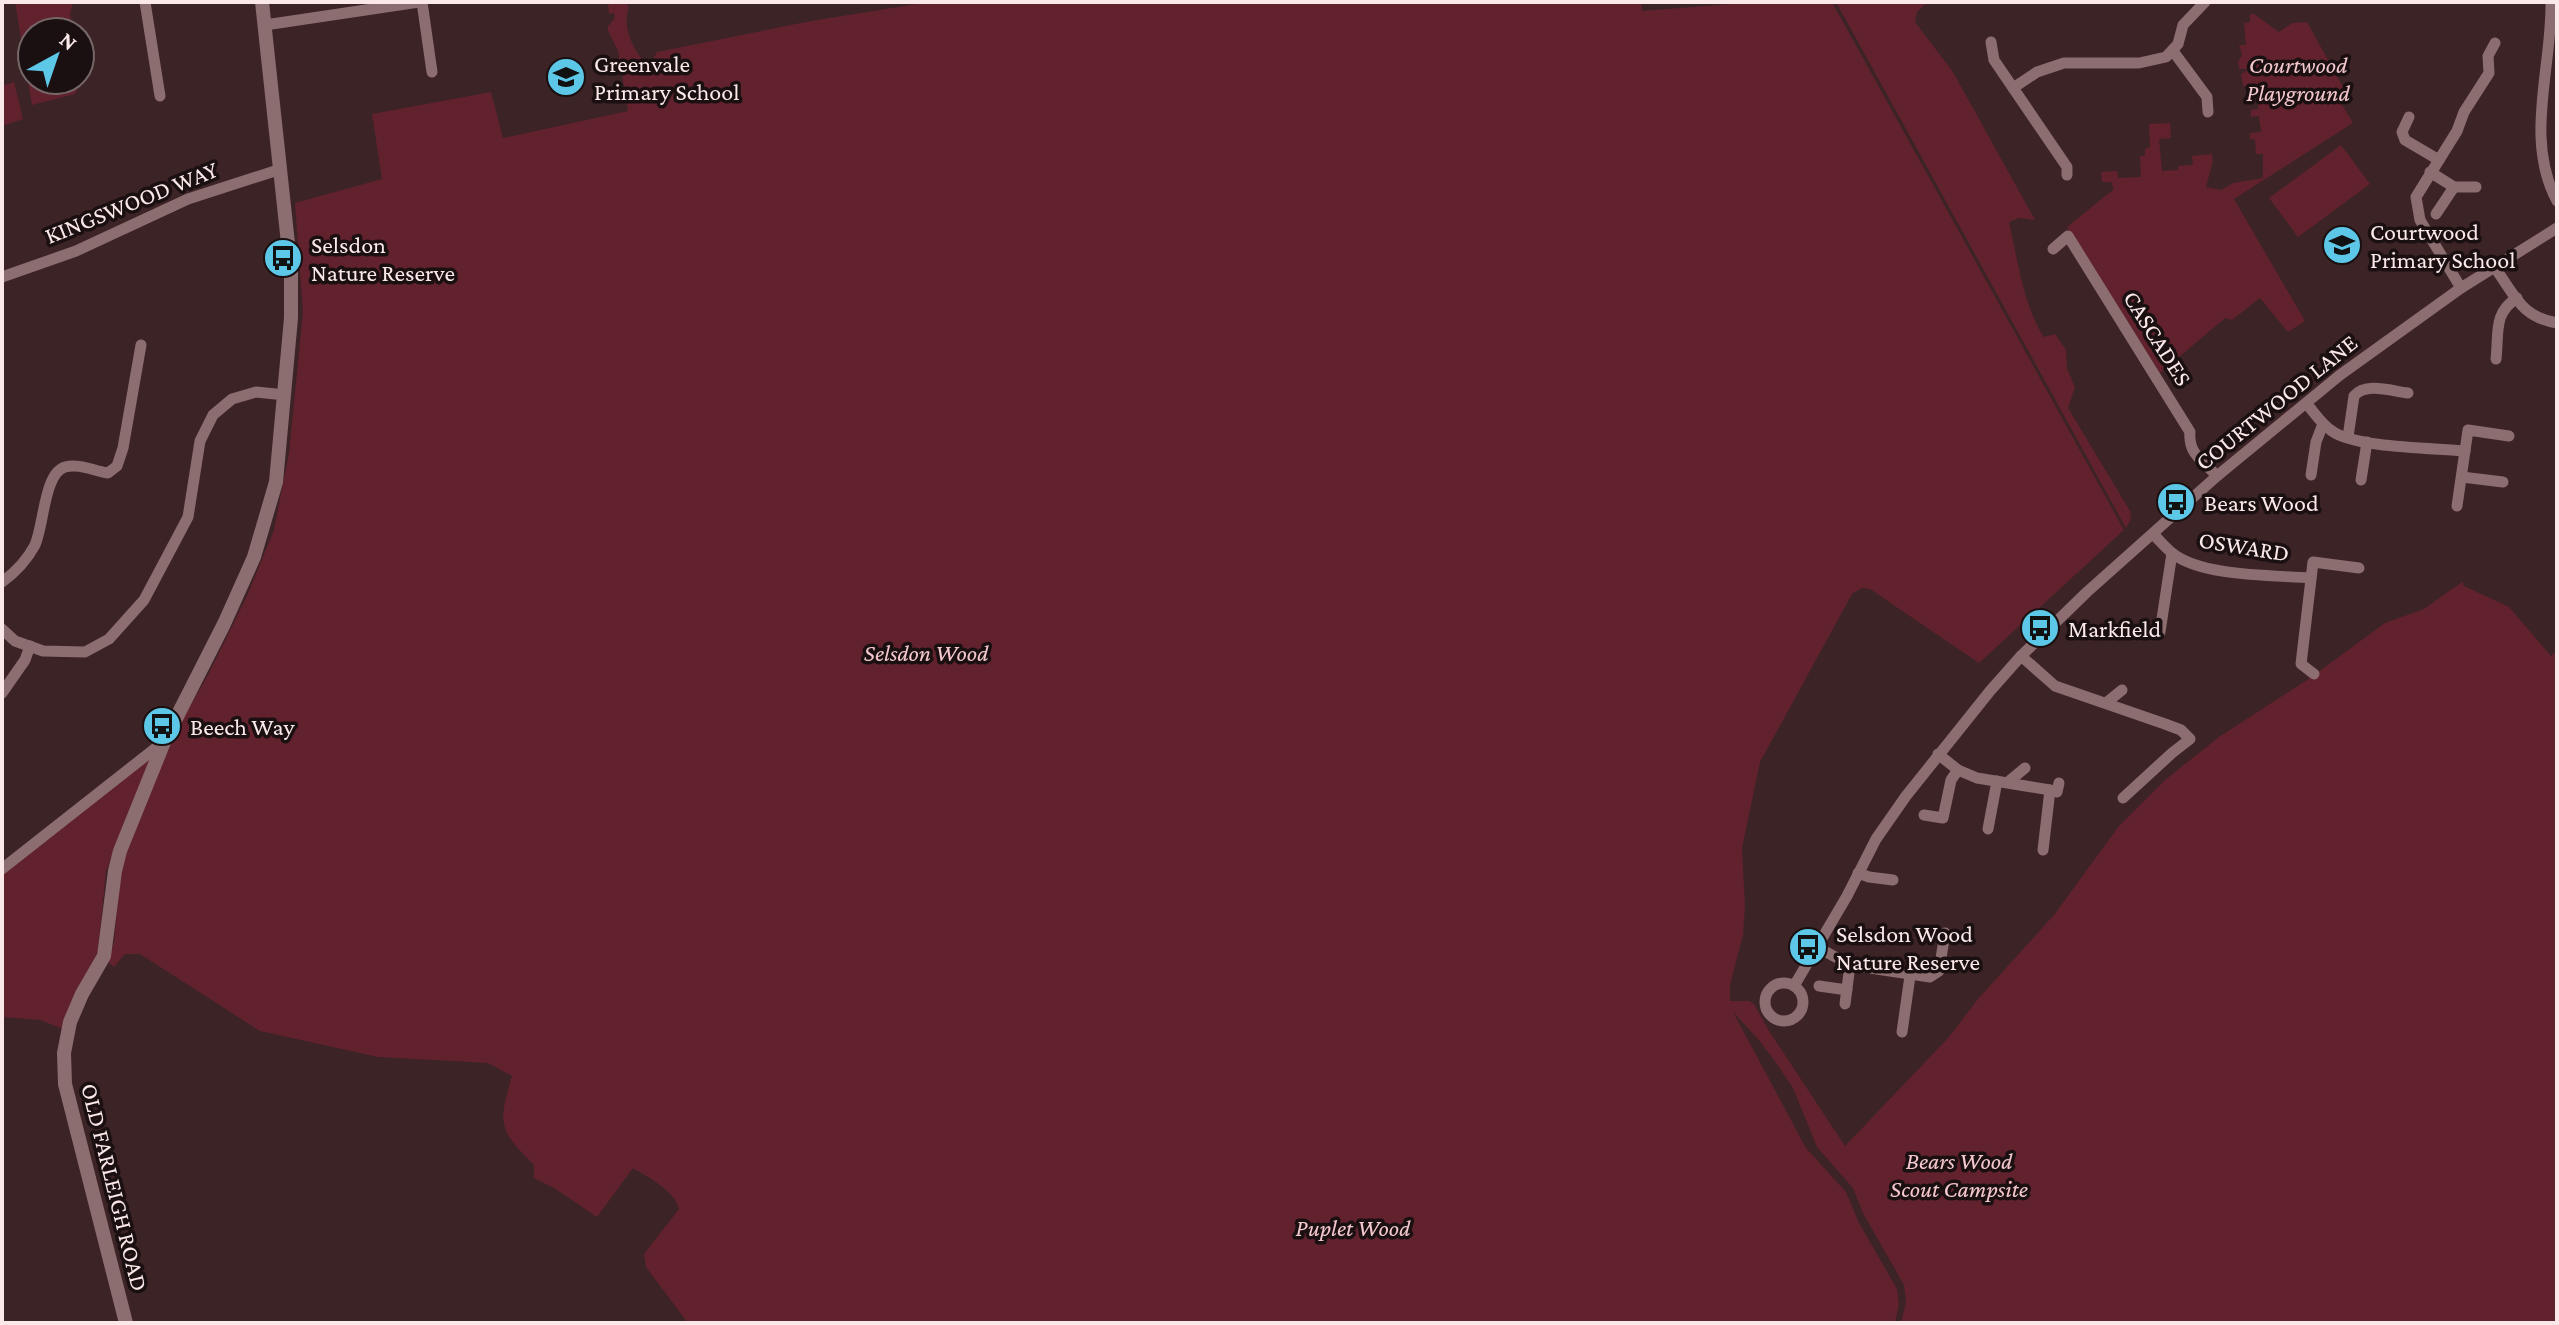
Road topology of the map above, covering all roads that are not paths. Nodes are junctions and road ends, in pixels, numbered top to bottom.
1 (145, 2) edge
2 (262, 2) edge
3 (415, 2) edge
4 (2205, 2) edge
5 (2551, 2) edge
6 (265, 25) junction
7 (1991, 42) dead end
8 (2495, 43) dead end
9 (2173, 51) junction
10 (432, 72) dead end
11 (2013, 88) junction
12 (160, 96) dead end
13 (2208, 112) dead end
14 (2409, 117) dead end
15 (2439, 160) junction
16 (278, 170) junction
17 (2430, 172) junction
18 (2067, 175) dead end
19 (2454, 187) junction
20 (2476, 187) dead end
21 (2557, 201) edge
22 (2436, 214) dead end
23 (2557, 228) edge
24 (2053, 249) dead end
25 (2495, 268) junction
26 (2, 277) edge
27 (2461, 288) junction
28 (2517, 298) junction
29 (2557, 323) edge
30 (141, 345) dead end
31 (2496, 359) dead end
32 (2408, 393) dead end
33 (285, 395) junction
34 (2306, 403) junction
35 (2323, 424) junction
36 (2509, 436) dead end
37 (2348, 437) junction
38 (2367, 442) junction
39 (2465, 451) junction
40 (2311, 475) dead end
41 (2217, 476) junction
42 (2462, 477) junction
43 (2361, 480) dead end
44 (2503, 482) dead end
45 (2457, 506) dead end
46 (2154, 535) junction
47 (2172, 553) junction
48 (2359, 568) dead end
49 (2311, 578) junction
50 (2, 582) edge
51 (2, 629) edge
52 (2160, 632) dead end
53 (30, 646) junction
54 (2021, 656) junction
55 (2314, 674) dead end
56 (2122, 690) dead end
57 (2, 693) edge
58 (2106, 703) junction
59 (164, 742) junction
60 (1938, 754) junction
61 (2025, 768) dead end
62 (1958, 770) junction
63 (2002, 781) junction
64 (2123, 798) dead end
65 (1924, 815) dead end
66 (1988, 829) dead end
67 (2043, 850) dead end
68 (2, 869) edge
69 (1858, 873) junction
70 (1893, 880) dead end
71 (1945, 933) dead end
72 (1817, 947) junction
73 (1850, 965) junction
74 (1910, 976) junction
75 (1794, 986) dead end
76 (1819, 986) dead end
77 (1847, 990) junction
78 (1845, 1004) dead end
79 (1902, 1032) dead end
80 (126, 1323) edge

1 - 12 street
2 - 6 street, OLD FARLEIGH ROAD
3 - 6 street
3 - 10 street
4 - 9 street
5 - 21 street
6 - 16 street, OLD FARLEIGH ROAD
7 - 11 street
8 - 15 street
9 - 11 street
9 - 13 street
11 - 18 street
14 - 15 street
15 - 17 street
16 - 26 street, KINGSWOOD WAY
16 - 33 street, OLD FARLEIGH ROAD
17 - 19 street
17 - 27 street
19 - 20 street
19 - 22 street
23 - 25 street, COURTWOOD LANE
24 - 41 street, CASCADES
25 - 27 street, COURTWOOD LANE
25 - 28 street
27 - 34 street, COURTWOOD LANE
28 - 29 street
28 - 31 street
30 - 50 street
32 - 37 street
33 - 53 street
33 - 59 street, OLD FARLEIGH ROAD
34 - 35 street
34 - 41 street, COURTWOOD LANE
35 - 37 street
35 - 40 street
36 - 39 street
37 - 38 street
38 - 39 street
38 - 43 street
39 - 42 street
41 - 46 street, COURTWOOD LANE
42 - 44 street
42 - 45 street
46 - 47 street, OSWARD
46 - 54 street, COURTWOOD LANE
47 - 49 street, OSWARD
47 - 52 street, OSWARD
48 - 49 street, OSWARD
49 - 55 street, OSWARD
51 - 53 street
53 - 57 street
54 - 58 street
54 - 60 street, COURTWOOD LANE
56 - 58 street
58 - 64 street
59 - 68 street
59 - 80 street, OLD FARLEIGH ROAD
60 - 62 street
60 - 69 street, COURTWOOD LANE
61 - 63 street
62 - 63 street
62 - 65 street
63 - 66 street
63 - 67 street
69 - 70 street
69 - 72 street, COURTWOOD LANE
71 - 74 street
72 - 73 street
72 - 75 street, COURTWOOD LANE
73 - 74 street
73 - 77 street
74 - 79 street
76 - 77 street
77 - 78 street

